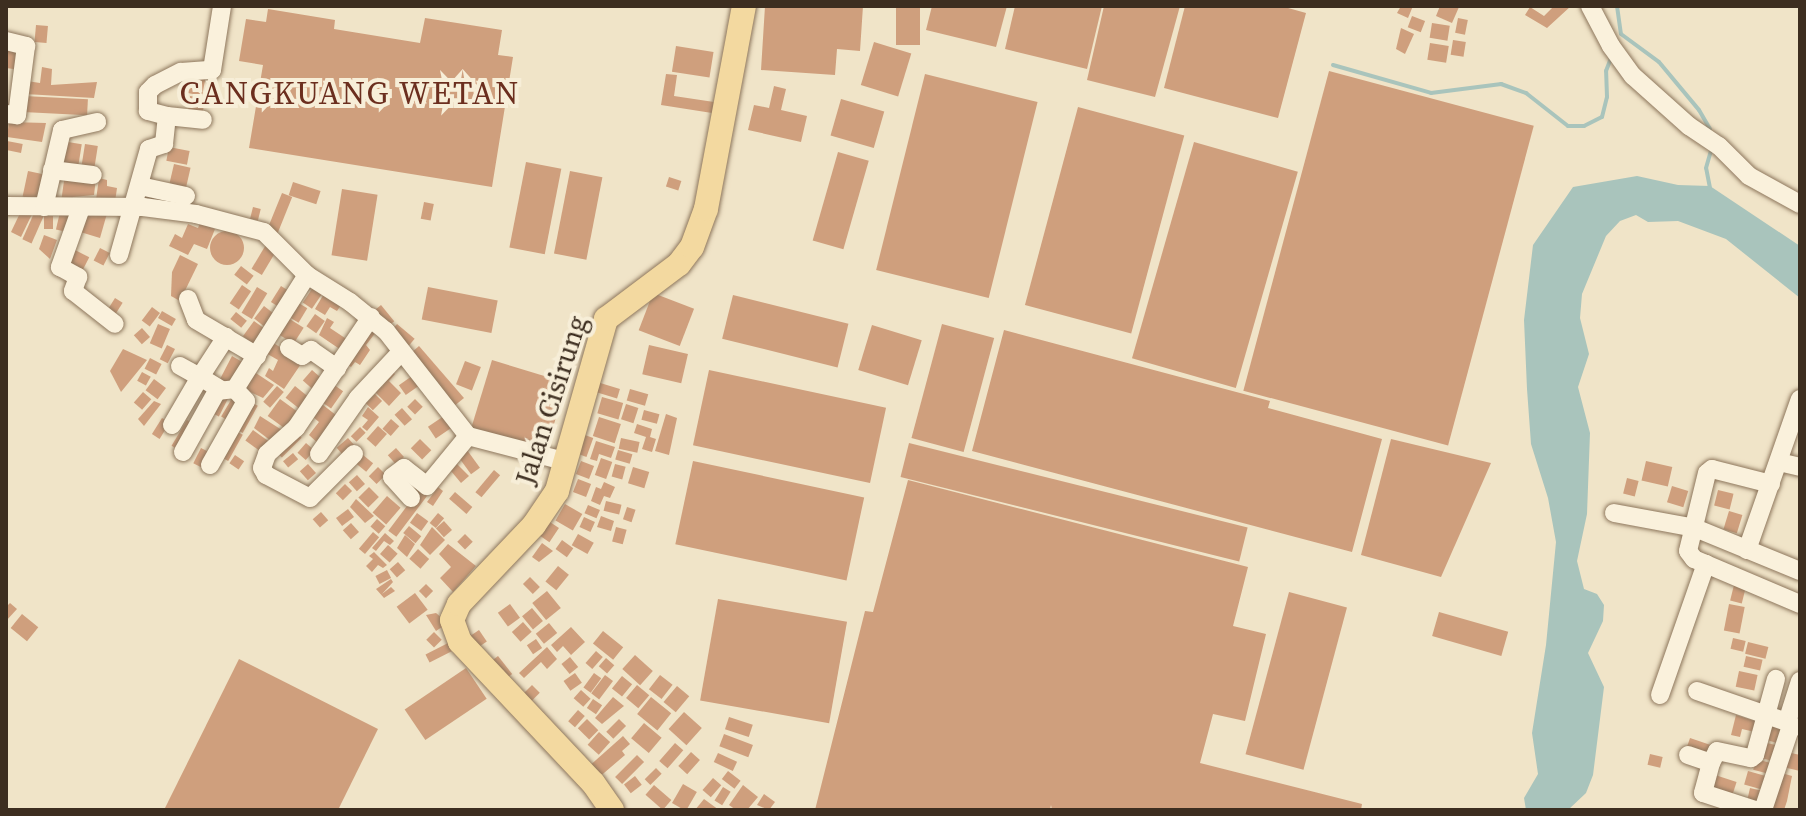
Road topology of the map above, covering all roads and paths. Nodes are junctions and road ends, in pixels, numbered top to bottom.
1 (744, 6) edge
2 (1590, 6) edge
3 (221, 10) edge
4 (6, 41) edge
5 (6, 114) edge
6 (167, 116) junction
7 (203, 120) dead end
8 (97, 122) dead end
9 (52, 170) junction
10 (93, 175) dead end
11 (140, 186) junction
12 (186, 196) dead end
13 (1800, 204) edge
14 (6, 206) edge
15 (135, 206) junction
16 (44, 207) junction
17 (81, 208) junction
18 (119, 255) dead end
19 (307, 275) junction
20 (188, 299) dead end
21 (371, 317) junction
22 (115, 324) dead end
23 (226, 337) junction
24 (289, 348) dead end
25 (401, 352) junction
26 (257, 356) junction
27 (180, 366) dead end
28 (337, 368) junction
29 (200, 377) junction
30 (227, 389) junction
31 (1800, 399) edge
32 (172, 425) dead end
33 (468, 436) junction
34 (183, 452) dead end
35 (319, 454) dead end
36 (354, 454) dead end
37 (568, 462) junction
38 (1779, 462) junction
39 (210, 465) dead end
40 (1800, 467) edge
41 (1771, 484) junction
42 (411, 498) dead end
43 (1614, 513) dead end
44 (1695, 528) junction
45 (1747, 550) junction
46 (1706, 564) junction
47 (1800, 571) edge
48 (1800, 604) edge
49 (1776, 679) dead end
50 (1800, 681) edge
51 (1697, 691) dead end
52 (1660, 695) dead end
53 (1767, 716) junction
54 (1793, 726) edge
55 (1688, 755) dead end
56 (1711, 763) junction
57 (612, 810) edge
58 (1755, 810) edge
59 (1763, 810) edge

1 - 37 main road, Jalan Cisirung
2 - 13 street
3 - 6 street
4 - 5 street
6 - 7 street
6 - 11 street
8 - 9 street
9 - 10 street
9 - 16 street
11 - 12 street
11 - 15 street
14 - 16 street
15 - 17 street
15 - 18 street
15 - 19 street
16 - 17 street
17 - 22 street
19 - 21 street
19 - 26 street
20 - 23 street
21 - 25 street
21 - 28 street
23 - 26 street
23 - 29 street
24 - 28 street
25 - 33 street
25 - 35 street
26 - 30 street
27 - 29 street
28 - 36 street
29 - 30 street
29 - 32 street
30 - 34 street
30 - 39 street
31 - 38 street
33 - 37 street
33 - 42 street
37 - 57 main road, Jalan Cisirung
38 - 40 street
38 - 41 street
41 - 44 street
41 - 45 street
43 - 44 street
44 - 45 street
44 - 46 street
45 - 47 street
46 - 48 street
46 - 52 street
49 - 53 street
50 - 54 street
51 - 53 street
53 - 54 street
53 - 56 street
54 - 59 street
55 - 56 street
56 - 58 street

